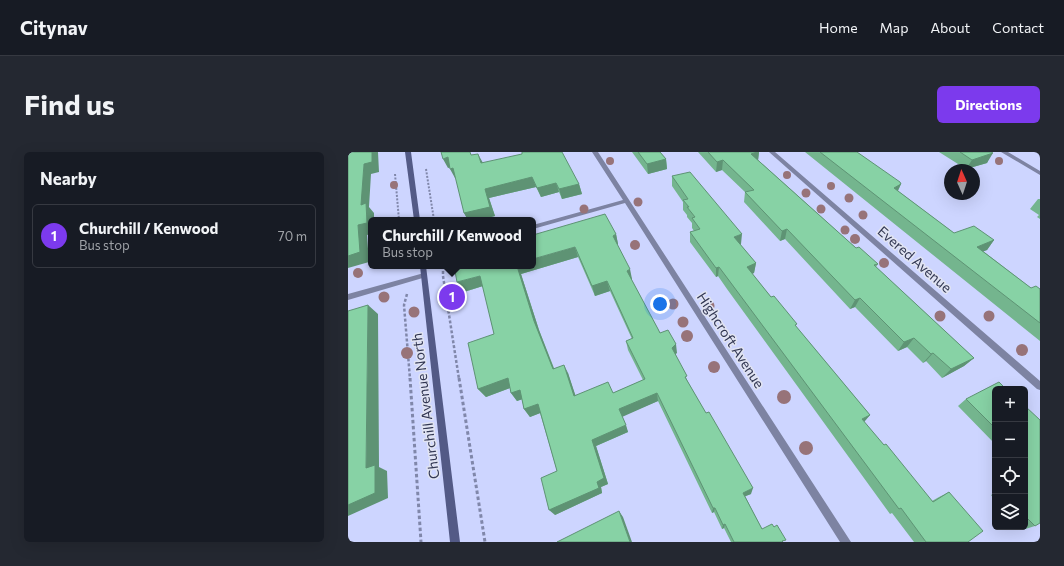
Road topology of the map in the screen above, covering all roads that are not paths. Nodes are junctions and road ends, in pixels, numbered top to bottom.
1 (408, 152) edge
2 (595, 152) edge
3 (772, 152) edge
4 (1004, 152) edge
5 (1040, 173) edge
6 (626, 201) junction
7 (417, 217) edge
8 (536, 226) edge
9 (424, 270) edge
10 (348, 297) edge
11 (1040, 386) edge
12 (455, 542) edge
13 (846, 542) edge

1 - 7 main road
2 - 6 street, Highcroft Avenue
3 - 11 street, Evered Avenue
4 - 5 street
6 - 8 street
6 - 13 street, Highcroft Avenue
9 - 10 street
9 - 12 main road, Churchill Avenue North

